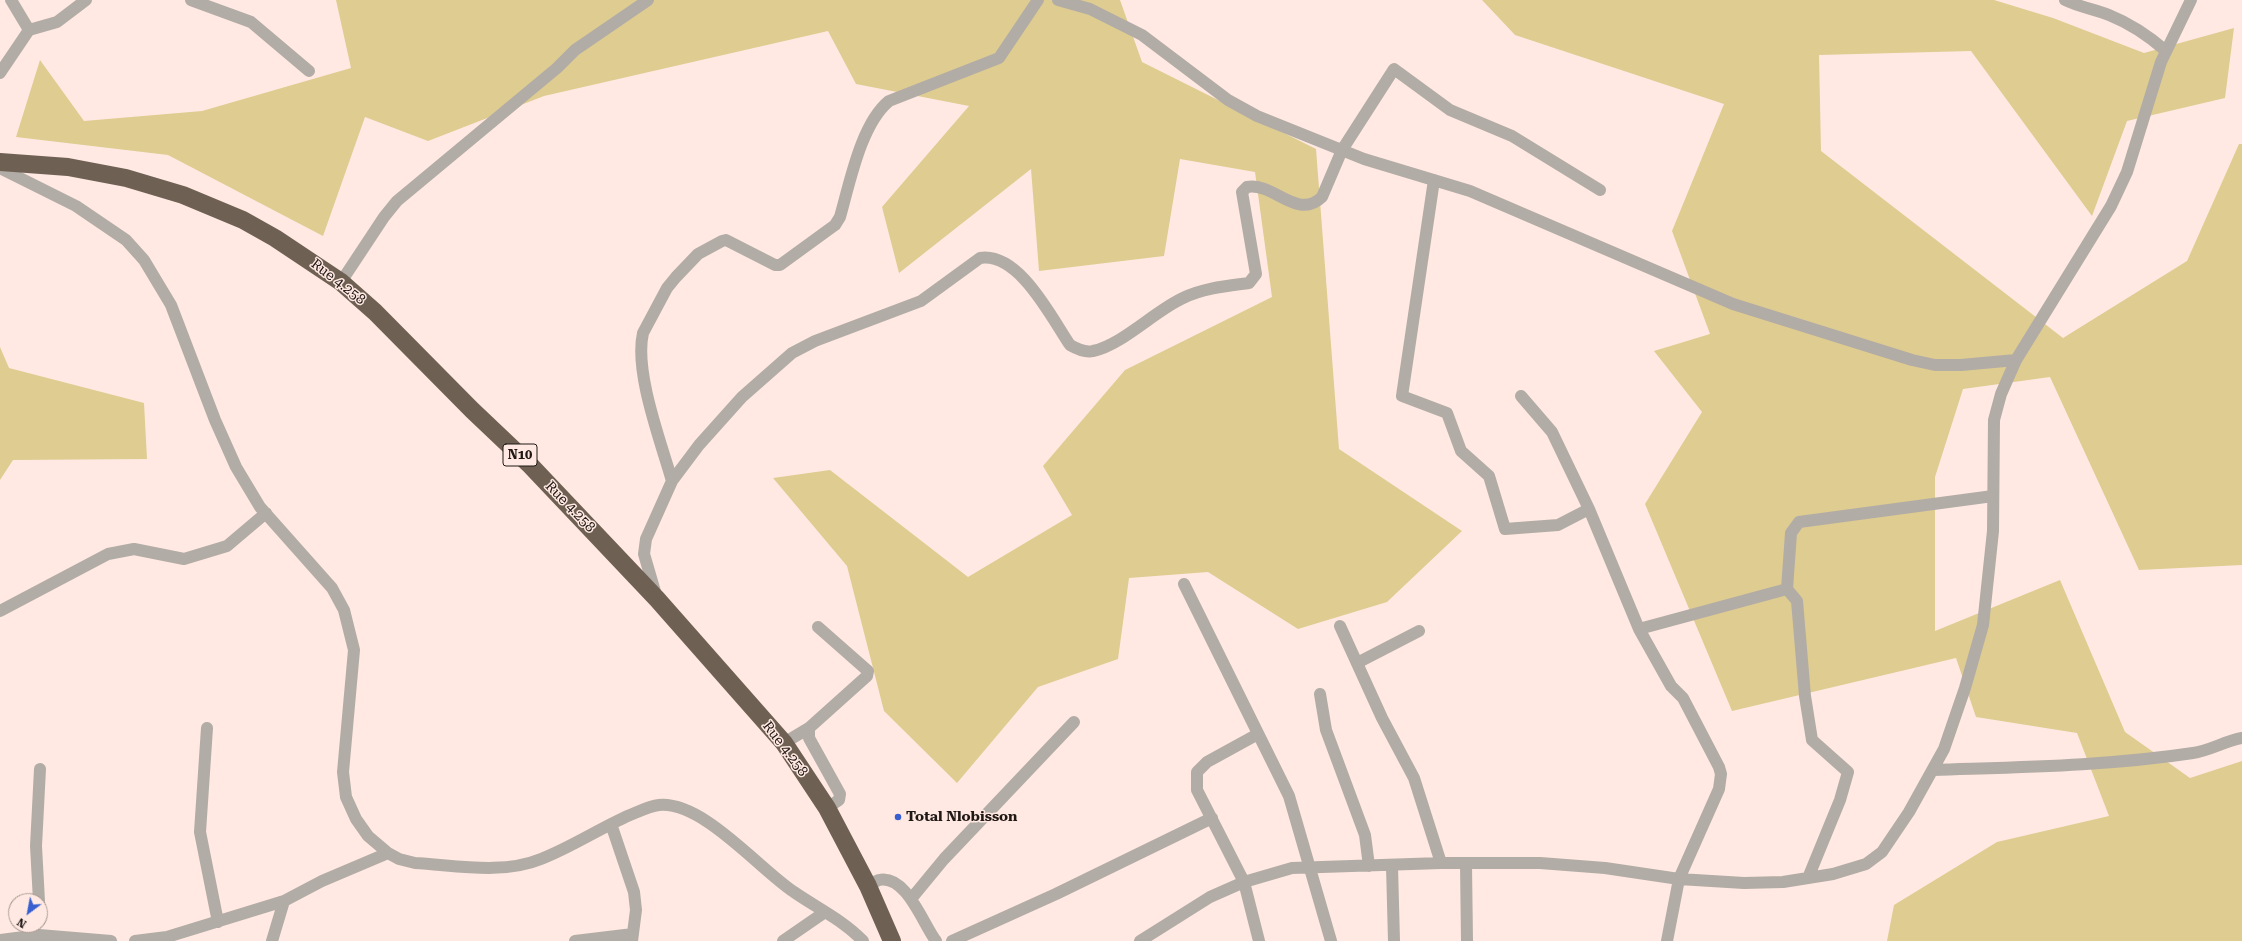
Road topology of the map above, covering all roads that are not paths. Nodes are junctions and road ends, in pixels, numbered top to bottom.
1 (11, 0) edge
2 (86, 0) edge
3 (191, 0) edge
4 (648, 0) edge
5 (1038, 0) edge
6 (1058, 0) edge
7 (2065, 0) edge
8 (2191, 0) edge
9 (29, 30) junction
10 (2166, 51) junction
11 (309, 71) dead end
12 (0, 73) edge
13 (1342, 150) junction
14 (0, 162) edge
15 (0, 168) edge
16 (1434, 180) junction
17 (1600, 190) dead end
18 (341, 282) junction
19 (2016, 360) junction
20 (1521, 396) dead end
21 (672, 481) junction
22 (1993, 496) junction
23 (1589, 509) junction
24 (266, 513) junction
25 (1184, 584) dead end
26 (1787, 589) junction
27 (657, 598) junction
28 (0, 611) edge
29 (1340, 626) dead end
30 (818, 627) dead end
31 (1640, 629) junction
32 (1419, 631) dead end
33 (1357, 663) junction
34 (1320, 694) dead end
35 (1074, 722) dead end
36 (207, 728) dead end
37 (809, 728) junction
38 (1258, 734) junction
39 (2242, 738) edge
40 (784, 743) junction
41 (40, 769) dead end
42 (1934, 770) junction
43 (827, 808) junction
44 (1212, 818) junction
45 (611, 824) junction
46 (388, 853) junction
47 (1441, 863) junction
48 (1466, 864) junction
49 (1369, 866) junction
50 (1392, 866) junction
51 (1311, 867) junction
52 (1808, 878) junction
53 (1679, 879) junction
54 (1244, 882) junction
55 (868, 886) junction
56 (39, 893) edge
57 (911, 899) junction
58 (284, 901) junction
59 (825, 912) junction
60 (218, 922) junction
61 (48, 931) edge
62 (27, 933) edge
63 (632, 938) edge
64 (1153, 938) edge
65 (0, 940) edge
66 (111, 941) edge
67 (135, 941) edge
68 (272, 941) edge
69 (575, 941) edge
70 (782, 941) edge
71 (863, 941) edge
72 (892, 941) edge
73 (936, 941) edge
74 (952, 941) edge
75 (1140, 941) edge
76 (1259, 941) edge
77 (1331, 941) edge
78 (1394, 941) edge
79 (1467, 941) edge
80 (1667, 941) edge

1 - 9 street
2 - 9 street
3 - 11 street
4 - 18 street
5 - 21 street
6 - 13 street
7 - 10 street
8 - 10 street
9 - 12 street
10 - 19 street
13 - 16 street
13 - 17 street
13 - 21 street
14 - 18 highway, Rue 4.258 / N10
15 - 24 street
16 - 19 street
16 - 23 street
18 - 27 highway, Rue 4.258 / N10
19 - 22 street
20 - 23 street
21 - 27 street
22 - 26 street
22 - 42 street
23 - 31 street
24 - 28 street
24 - 46 street
25 - 38 street
26 - 31 street
26 - 52 street
27 - 40 highway, Rue 4.258 / N10
29 - 33 street
30 - 37 street
31 - 53 street
32 - 33 street
33 - 47 street
34 - 49 street
35 - 57 street
36 - 60 street
37 - 40 street
37 - 43 street
38 - 44 street
38 - 51 street
39 - 42 street
40 - 43 highway, Rue 4.258 / N10
41 - 56 street
42 - 52 street
43 - 55 highway, Rue 4.258 / N10
44 - 54 street
44 - 74 street
45 - 46 street
45 - 59 street
45 - 63 street
46 - 58 street
47 - 48 street
47 - 50 street
48 - 53 street
48 - 79 street
49 - 50 street
49 - 51 street
50 - 78 street
51 - 54 street
51 - 77 street
52 - 53 street
53 - 80 street
54 - 64 street
54 - 76 street
55 - 57 street
55 - 72 highway, Rue 4.258 / N10
57 - 73 street
58 - 60 street
58 - 68 street
59 - 70 street
59 - 71 street
60 - 67 street
61 - 66 street
62 - 65 street
63 - 69 street
64 - 75 street

